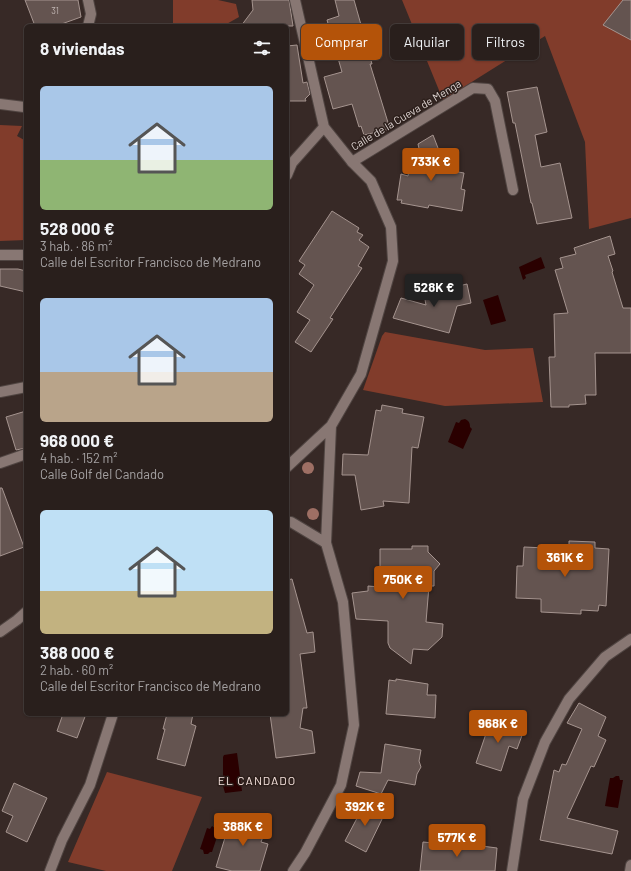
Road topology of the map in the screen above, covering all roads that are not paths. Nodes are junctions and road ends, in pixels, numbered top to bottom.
1 (88, 0) edge
2 (295, 0) edge
3 (88, 24) edge
4 (0, 104) edge
5 (24, 107) edge
6 (324, 127) junction
7 (352, 162) junction
8 (289, 170) edge
9 (513, 190) dead end
10 (0, 255) edge
11 (24, 255) edge
12 (24, 387) edge
13 (0, 392) edge
14 (331, 426) junction
15 (24, 455) edge
16 (0, 463) edge
17 (289, 465) edge
18 (289, 522) edge
19 (326, 543) junction
20 (24, 614) edge
21 (0, 632) edge
22 (631, 639) edge
23 (112, 716) edge
24 (631, 865) edge
25 (50, 871) edge
26 (293, 871) edge
27 (512, 871) edge
28 (630, 871) edge

1 - 3 street
2 - 6 street
4 - 5 street
6 - 7 street
6 - 8 street
7 - 9 street, Calle de la Cueva de Menga
7 - 14 street
10 - 11 street
12 - 13 street
14 - 17 street
14 - 19 street
15 - 16 street
18 - 19 street
19 - 26 street
20 - 21 street
22 - 27 street
23 - 25 street
24 - 28 street

